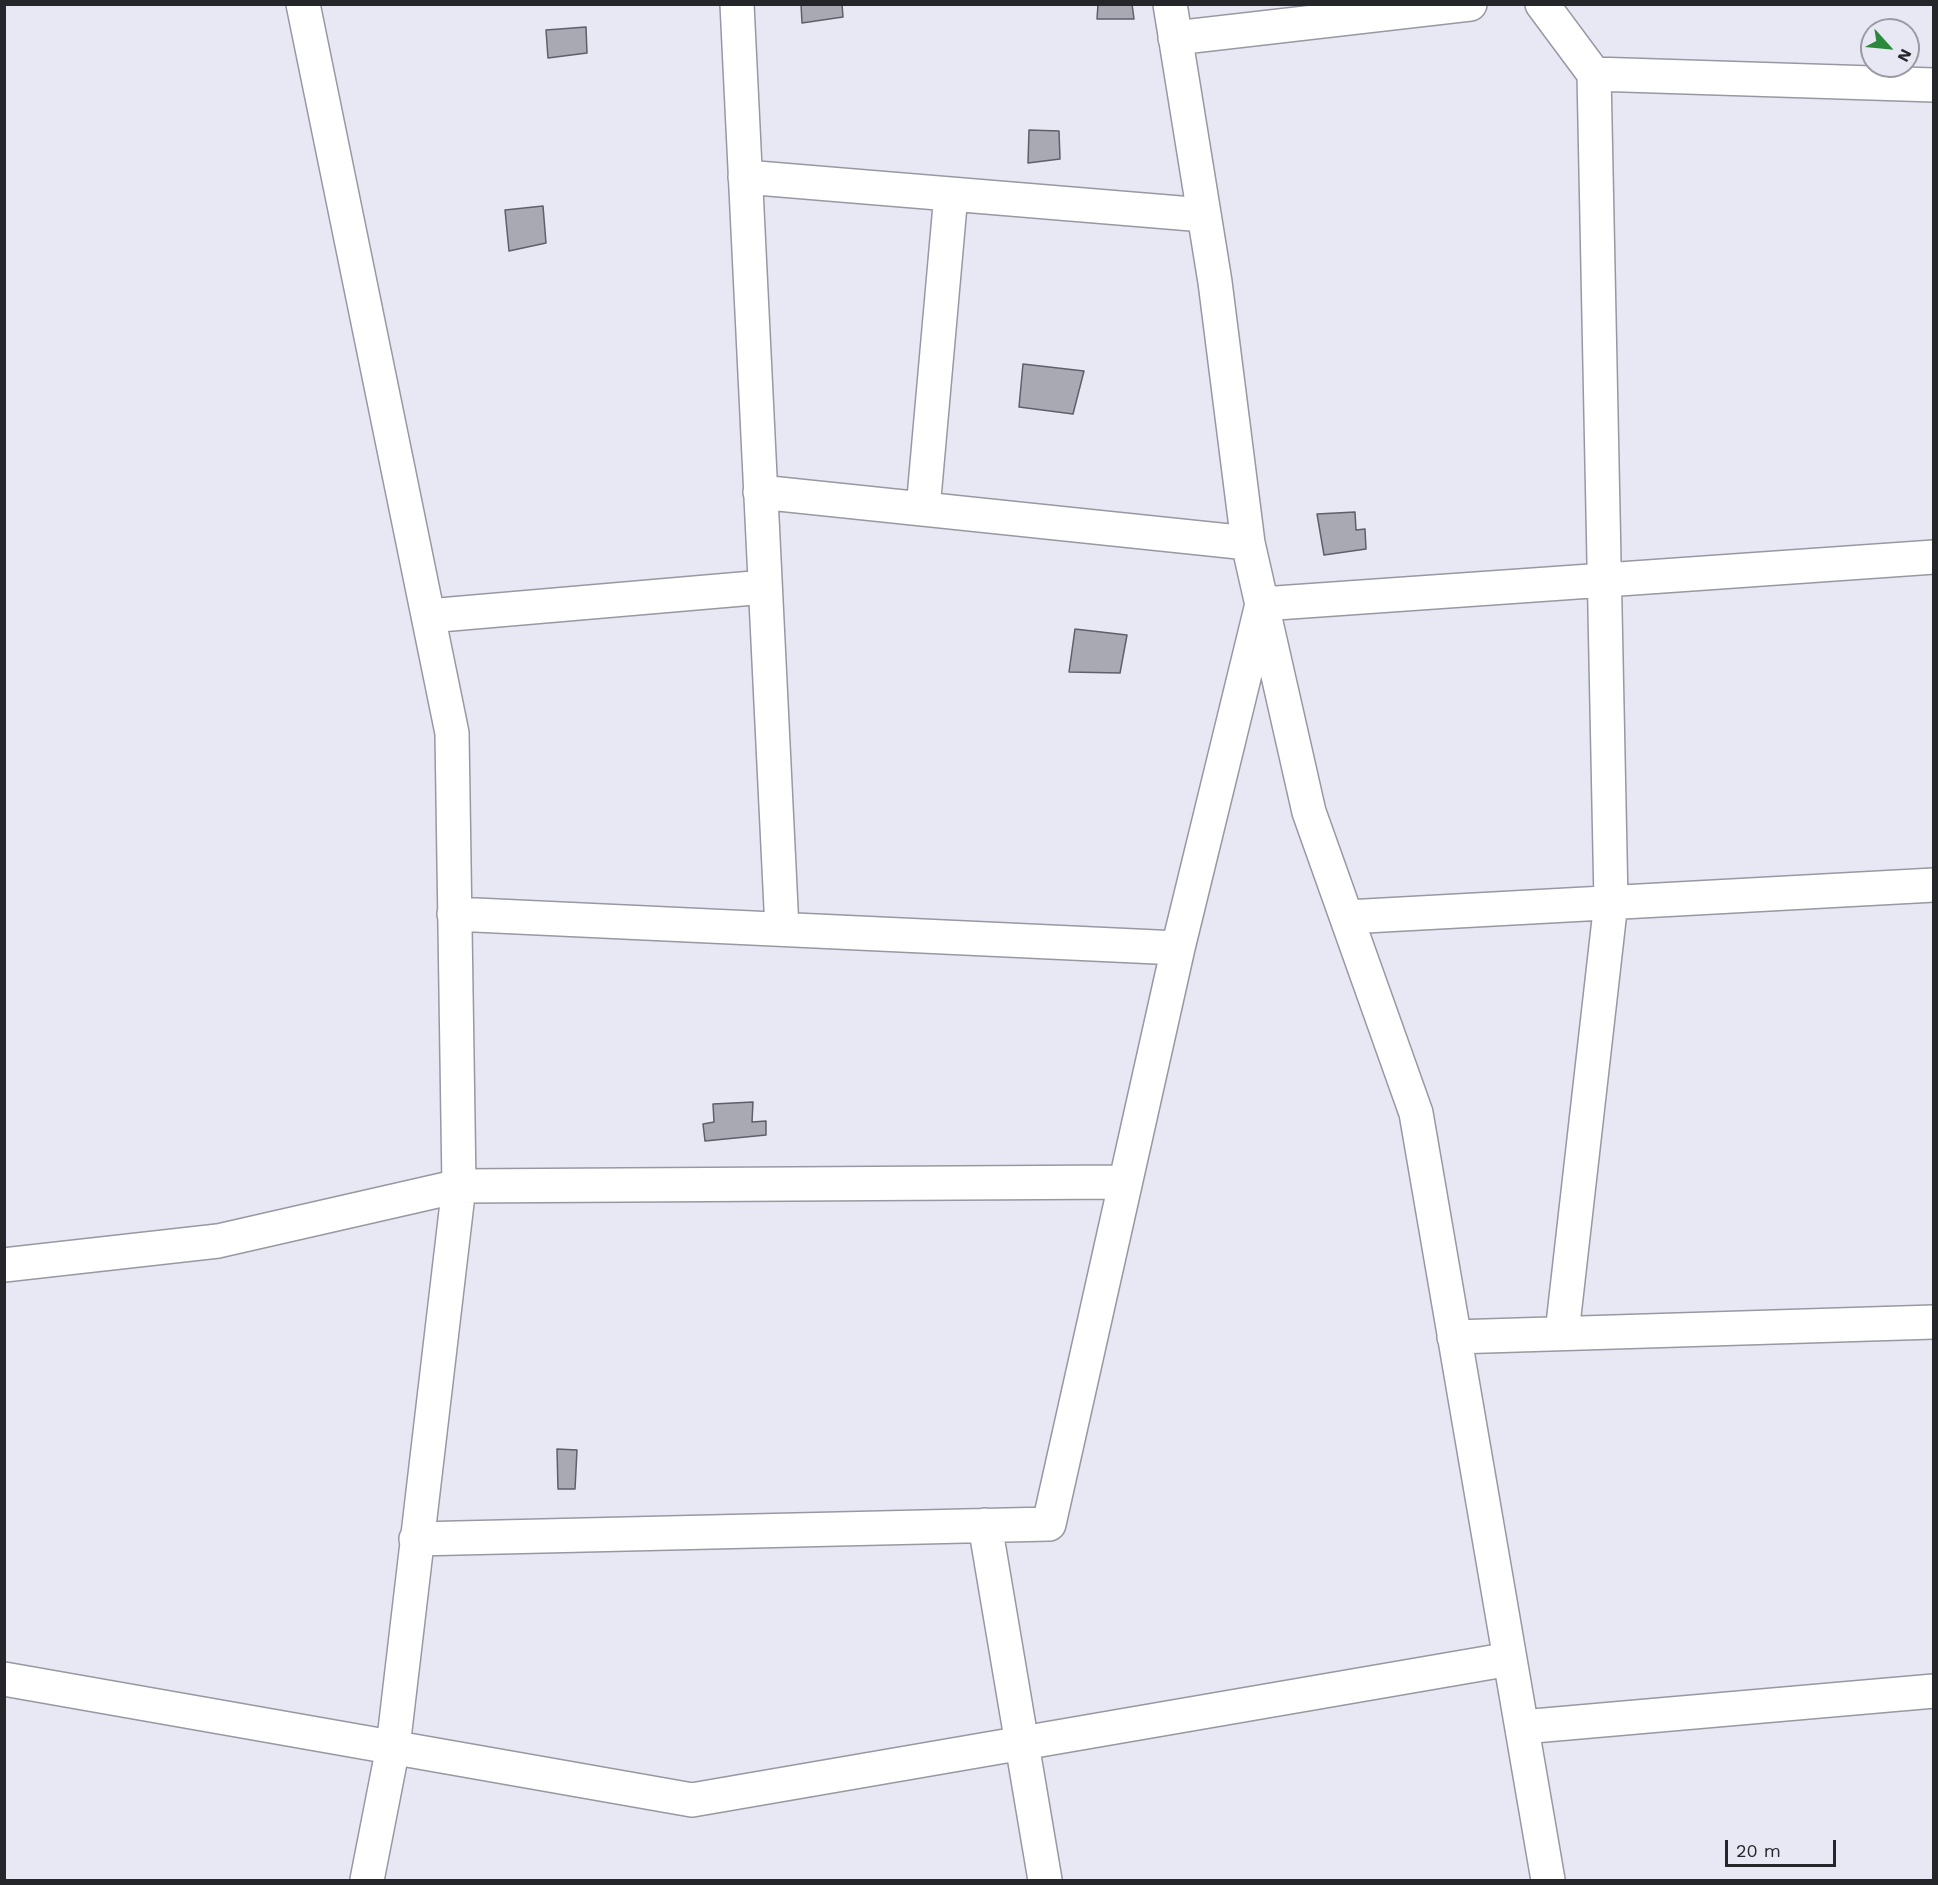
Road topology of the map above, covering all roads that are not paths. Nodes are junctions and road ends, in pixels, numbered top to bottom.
1 (303, 4) edge
2 (737, 4) edge
3 (1170, 4) edge
4 (1470, 4) edge
5 (1542, 4) edge
6 (1175, 38) junction
7 (1594, 74) junction
8 (1934, 85) edge
9 (745, 177) junction
10 (951, 194) junction
11 (1204, 215) junction
12 (760, 492) junction
13 (923, 509) junction
14 (1248, 543) junction
15 (1934, 557) edge
16 (1605, 580) junction
17 (765, 587) junction
18 (1262, 604) junction
19 (428, 616) junction
20 (1934, 885) edge
21 (1611, 902) junction
22 (454, 914) junction
23 (1347, 916) junction
24 (782, 929) junction
25 (1178, 948) junction
26 (1125, 1182) junction
27 (459, 1186) junction
28 (4, 1265) edge
29 (1934, 1322) edge
30 (1562, 1333) junction
31 (1454, 1337) junction
32 (985, 1525) junction
33 (416, 1539) junction
34 (1510, 1659) junction
35 (4, 1679) edge
36 (1934, 1691) edge
37 (1522, 1727) junction
38 (1022, 1743) junction
39 (393, 1747) junction
40 (367, 1881) edge
41 (1045, 1881) edge
42 (1548, 1881) edge

1 - 19 street
2 - 9 street
3 - 6 street
4 - 6 street
5 - 7 street
6 - 11 street
7 - 8 street
7 - 16 street
9 - 10 street
9 - 12 street
10 - 11 street
10 - 13 street
11 - 14 street
12 - 13 street
12 - 17 street
13 - 14 street
14 - 18 street
15 - 16 street
16 - 18 street
16 - 21 street
17 - 19 street
17 - 24 street
18 - 23 street
18 - 25 street
19 - 22 street
20 - 21 street
21 - 23 street
21 - 30 street
22 - 24 street
22 - 27 street
23 - 31 street
24 - 25 street
25 - 26 street
26 - 27 street
26 - 32 street
27 - 28 street
27 - 33 street
29 - 30 street
30 - 31 street
31 - 34 street
32 - 33 street
32 - 38 street
33 - 39 street
34 - 37 street
34 - 38 street
35 - 39 street
36 - 37 street
37 - 42 street
38 - 39 street
38 - 41 street
39 - 40 street

